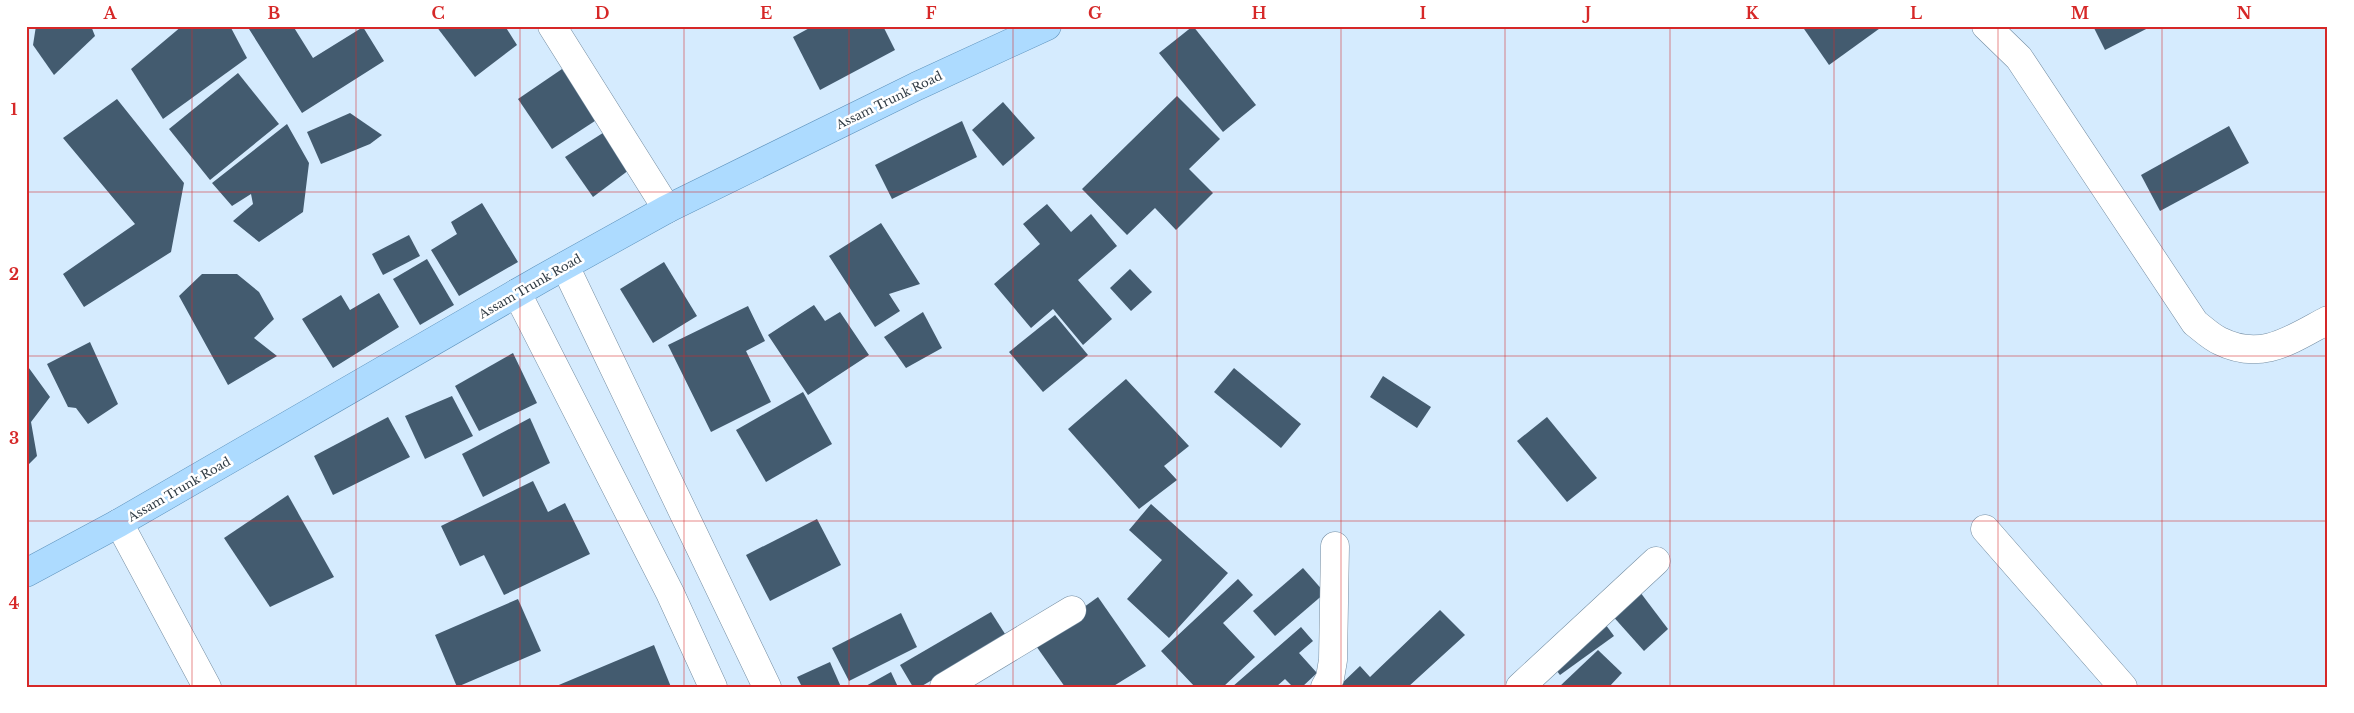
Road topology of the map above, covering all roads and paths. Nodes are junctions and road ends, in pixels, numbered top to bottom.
1 (552, 26) edge
2 (1047, 26) edge
3 (1986, 26) edge
4 (667, 209) junction
5 (565, 266) junction
6 (517, 293) junction
7 (2328, 320) edge
8 (119, 523) junction
9 (1984, 529) dead end
10 (1335, 546) dead end
11 (1656, 562) dead end
12 (26, 573) edge
13 (1072, 610) dead end
14 (207, 687) edge
15 (713, 687) edge
16 (767, 687) edge
17 (944, 687) edge
18 (1325, 687) edge
19 (1520, 687) edge
20 (2123, 687) edge

1 - 4 street
2 - 4 main road, Assam Trunk Road
3 - 7 street
4 - 5 main road, Assam Trunk Road
5 - 6 main road, Assam Trunk Road
5 - 16 street
6 - 8 main road, Assam Trunk Road
6 - 15 street
8 - 12 main road, Assam Trunk Road
8 - 14 street
9 - 20 street
10 - 18 street
11 - 19 street
13 - 17 street

